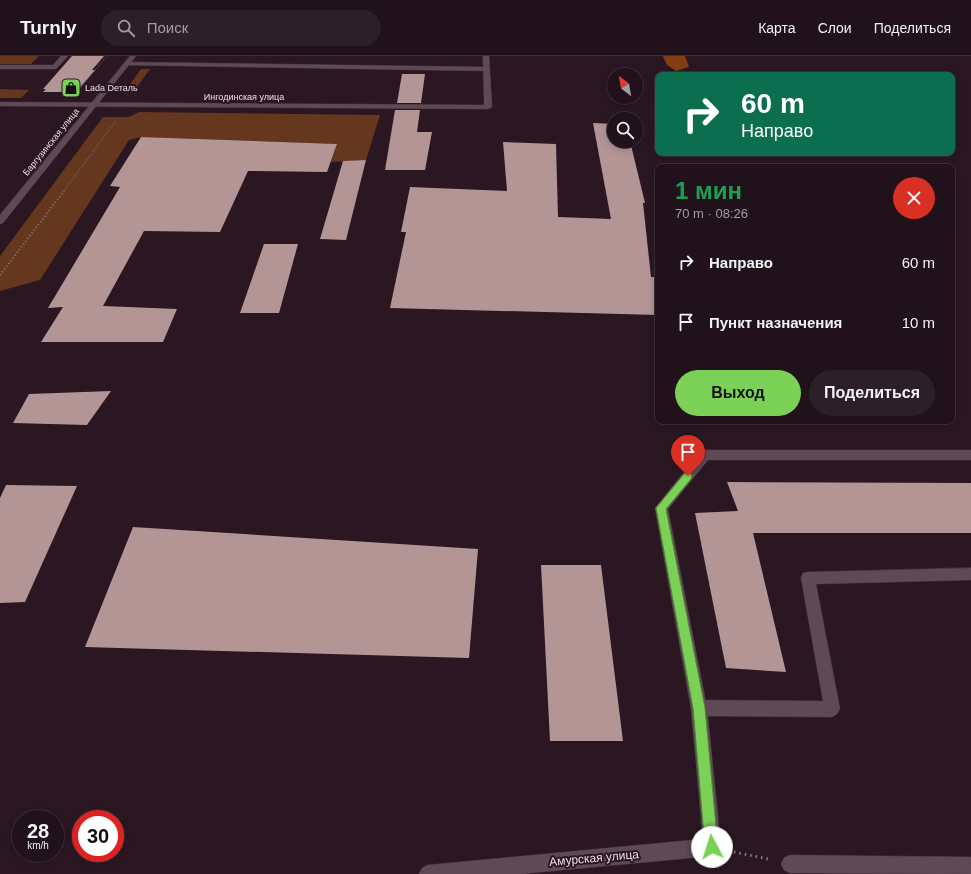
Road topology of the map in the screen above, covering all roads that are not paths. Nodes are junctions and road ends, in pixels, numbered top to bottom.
1 (65, 56) edge
2 (133, 56) edge
3 (486, 56) edge
4 (127, 64) junction
5 (0, 66) edge
6 (486, 69) junction
7 (0, 104) edge
8 (94, 105) junction
9 (0, 221) edge
10 (971, 455) edge
11 (971, 574) edge
12 (699, 708) junction
13 (790, 864) road end
14 (971, 866) edge
15 (428, 874) edge

1 - 5 street
2 - 4 street, Баргузинская улица
3 - 6 street
4 - 6 street
4 - 8 street, Баргузинская улица
6 - 8 street, Ингодинская улица
7 - 8 street, Ингодинская улица
8 - 9 street, Баргузинская улица
10 - 12 street
11 - 12 street
12 - 15 street, Амурская улица
13 - 14 street

